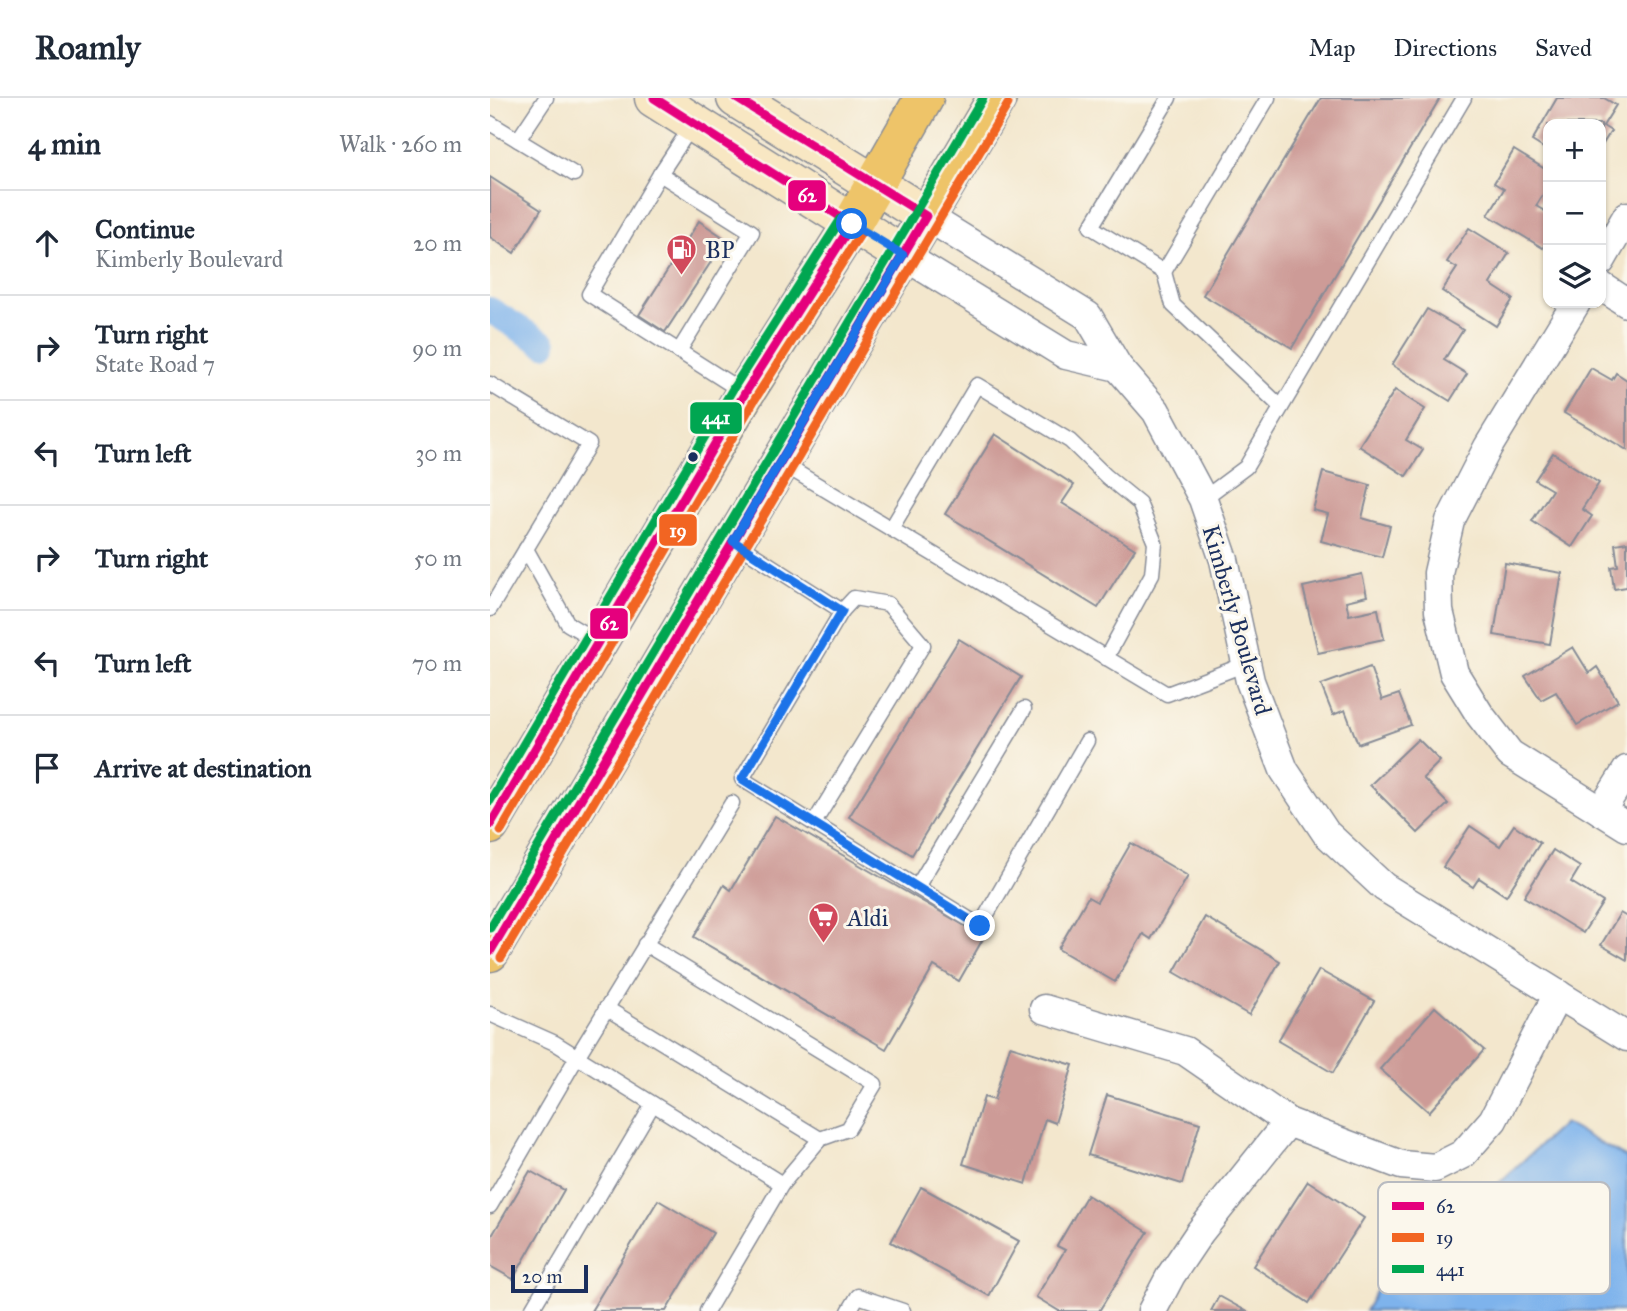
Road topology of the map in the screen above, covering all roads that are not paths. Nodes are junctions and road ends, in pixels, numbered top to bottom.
1 (545, 98) edge
2 (654, 98) edge
3 (736, 98) edge
4 (924, 98) edge
5 (996, 98) edge
6 (1169, 98) edge
7 (1268, 98) edge
8 (1464, 98) edge
9 (490, 123) edge
10 (694, 123) junction
11 (519, 140) junction
12 (574, 174) dead end
13 (660, 174) junction
14 (874, 185) junction
15 (926, 216) junction
16 (1627, 216) edge
17 (852, 224) junction
18 (1606, 252) edge
19 (903, 255) junction
20 (1164, 272) junction
21 (1606, 289) edge
22 (1627, 303) edge
23 (1573, 308) edge
24 (679, 351) junction
25 (1118, 367) junction
26 (490, 384) edge
27 (745, 393) junction
28 (1282, 407) junction
29 (780, 462) junction
30 (1203, 499) junction
31 (891, 528) junction
32 (733, 541) junction
33 (526, 550) junction
34 (490, 609) edge
35 (842, 611) junction
36 (598, 642) junction
37 (1106, 658) junction
38 (1246, 664) junction
39 (1024, 709) dead end
40 (1087, 741) dead end
41 (1627, 770) edge
42 (732, 803) dead end
43 (1601, 811) junction
44 (814, 823) junction
45 (490, 825) edge
46 (1627, 827) edge
47 (917, 887) junction
48 (645, 944) junction
49 (490, 952) edge
50 (1558, 994) junction
51 (606, 1008) junction
52 (1044, 1009) dead end
53 (490, 1014) edge
54 (1627, 1037) edge
55 (577, 1057) junction
56 (653, 1104) junction
57 (1288, 1122) junction
58 (820, 1139) junction
59 (782, 1184) junction
60 (490, 1206) edge
61 (531, 1311) edge
62 (707, 1311) edge
63 (849, 1311) edge
64 (903, 1311) edge
65 (1152, 1311) edge

1 - 11 lane
2 - 10 street
3 - 14 street, Kimberly Boulevard
4 - 14 main road
5 - 15 main road
6 - 20 lane
7 - 20 lane
8 - 28 lane
9 - 11 lane
10 - 13 lane
10 - 17 street
11 - 12 lane
13 - 24 lane
13 - 24 lane
14 - 15 street, Kimberly Boulevard
14 - 17 main road
15 - 19 main road
15 - 25 street, Kimberly Boulevard
16 - 18 street
17 - 19 street
17 - 27 main road
19 - 25 street
19 - 29 main road
20 - 28 lane
21 - 22 street
23 - 43 street
24 - 27 lane
25 - 30 street, Kimberly Boulevard
26 - 33 lane
27 - 36 main road
28 - 30 lane
29 - 31 lane
29 - 32 main road
30 - 38 street, Kimberly Boulevard
31 - 37 lane
31 - 37 lane
32 - 35 lane
32 - 49 main road
33 - 34 lane
33 - 36 lane
35 - 44 lane
35 - 44 lane
36 - 45 main road
37 - 38 lane
38 - 50 street, Kimberly Boulevard
39 - 47 lane
40 - 47 lane
41 - 43 street
42 - 48 lane
43 - 46 street
44 - 47 lane
48 - 51 lane
48 - 58 lane
50 - 54 street, Kimberly Boulevard
50 - 57 street
51 - 55 lane
51 - 58 lane
52 - 57 street
53 - 55 lane
55 - 56 lane
55 - 60 lane
56 - 59 lane
56 - 61 lane
57 - 65 street
58 - 59 lane
59 - 62 lane
63 - 64 lane

